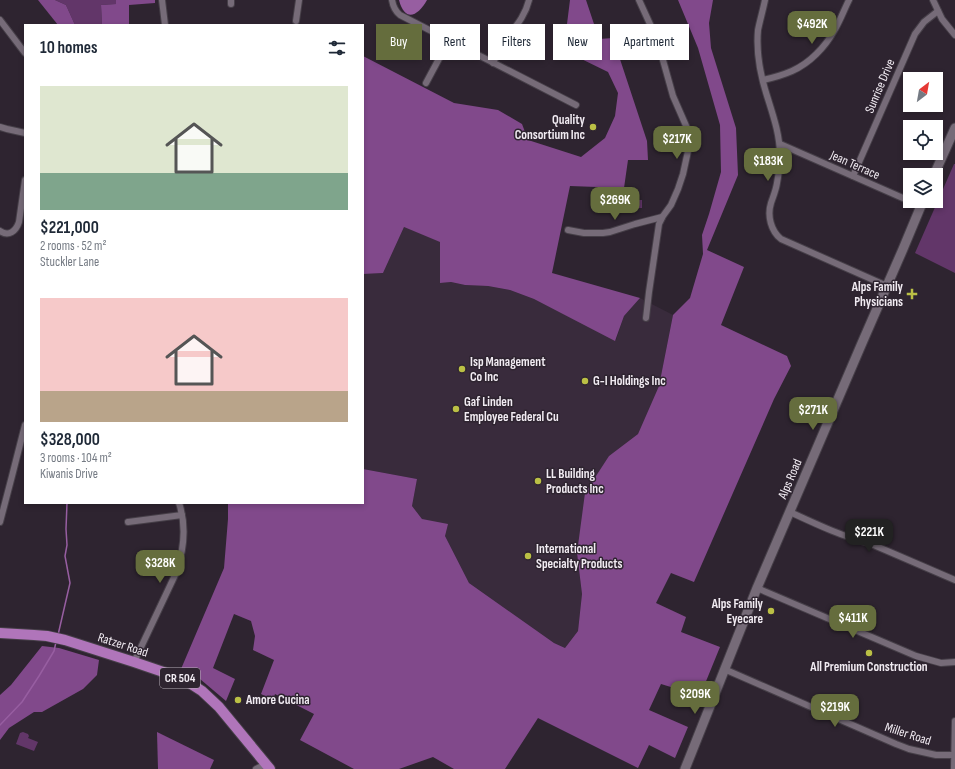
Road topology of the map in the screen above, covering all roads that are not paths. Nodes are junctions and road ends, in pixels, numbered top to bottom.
1 (162, 0) edge
2 (299, 0) edge
3 (392, 0) edge
4 (529, 0) edge
5 (639, 0) edge
6 (765, 0) edge
7 (849, 0) edge
8 (933, 0) edge
9 (938, 11) junction
10 (0, 20) edge
11 (296, 21) dead end
12 (165, 24) edge
13 (430, 30) edge
14 (955, 36) edge
15 (24, 52) edge
16 (480, 56) edge
17 (438, 60) edge
18 (493, 63) junction
19 (762, 80) junction
20 (426, 83) dead end
21 (576, 105) dead end
22 (0, 127) edge
23 (955, 128) edge
24 (24, 133) edge
25 (780, 144) junction
26 (937, 168) edge
27 (853, 176) junction
28 (24, 190) edge
29 (903, 196) edge
30 (920, 208) edge
31 (662, 217) junction
32 (568, 230) dead end
33 (0, 231) edge
34 (887, 286) junction
35 (646, 318) dead end
36 (24, 429) edge
37 (179, 504) edge
38 (790, 512) junction
39 (182, 515) junction
40 (0, 522) edge
41 (128, 522) dead end
42 (955, 580) edge
43 (757, 588) junction
44 (0, 634) edge
45 (134, 662) junction
46 (955, 662) edge
47 (724, 669) junction
48 (955, 721) edge
49 (954, 755) edge
50 (268, 766) edge
51 (256, 769) edge
52 (684, 769) edge
53 (954, 769) edge

1 - 12 street
2 - 11 street
3 - 13 street
4 - 18 street
5 - 31 street
6 - 19 street
7 - 19 street
8 - 9 street
9 - 14 street
9 - 27 street, Sunrise Drive
10 - 15 street
16 - 18 street
17 - 20 street
18 - 21 street
19 - 25 street
22 - 24 street
23 - 26 main road
25 - 27 street, Jean Terrace
25 - 34 street
27 - 29 street, Jean Terrace
28 - 33 street
30 - 34 main road, Alps Road
31 - 32 street
31 - 35 street
34 - 38 main road, Alps Road
36 - 40 street
37 - 39 street
38 - 42 street
38 - 43 main road, Alps Road
39 - 41 street
39 - 45 street
43 - 46 street
43 - 47 main road, Alps Road
44 - 45 main road, Ratzer Road / CR 504
45 - 50 main road, Ratzer Road / CR 504
47 - 49 street, Miller Road
47 - 52 main road, Alps Road
48 - 49 street
49 - 53 street
50 - 51 street

